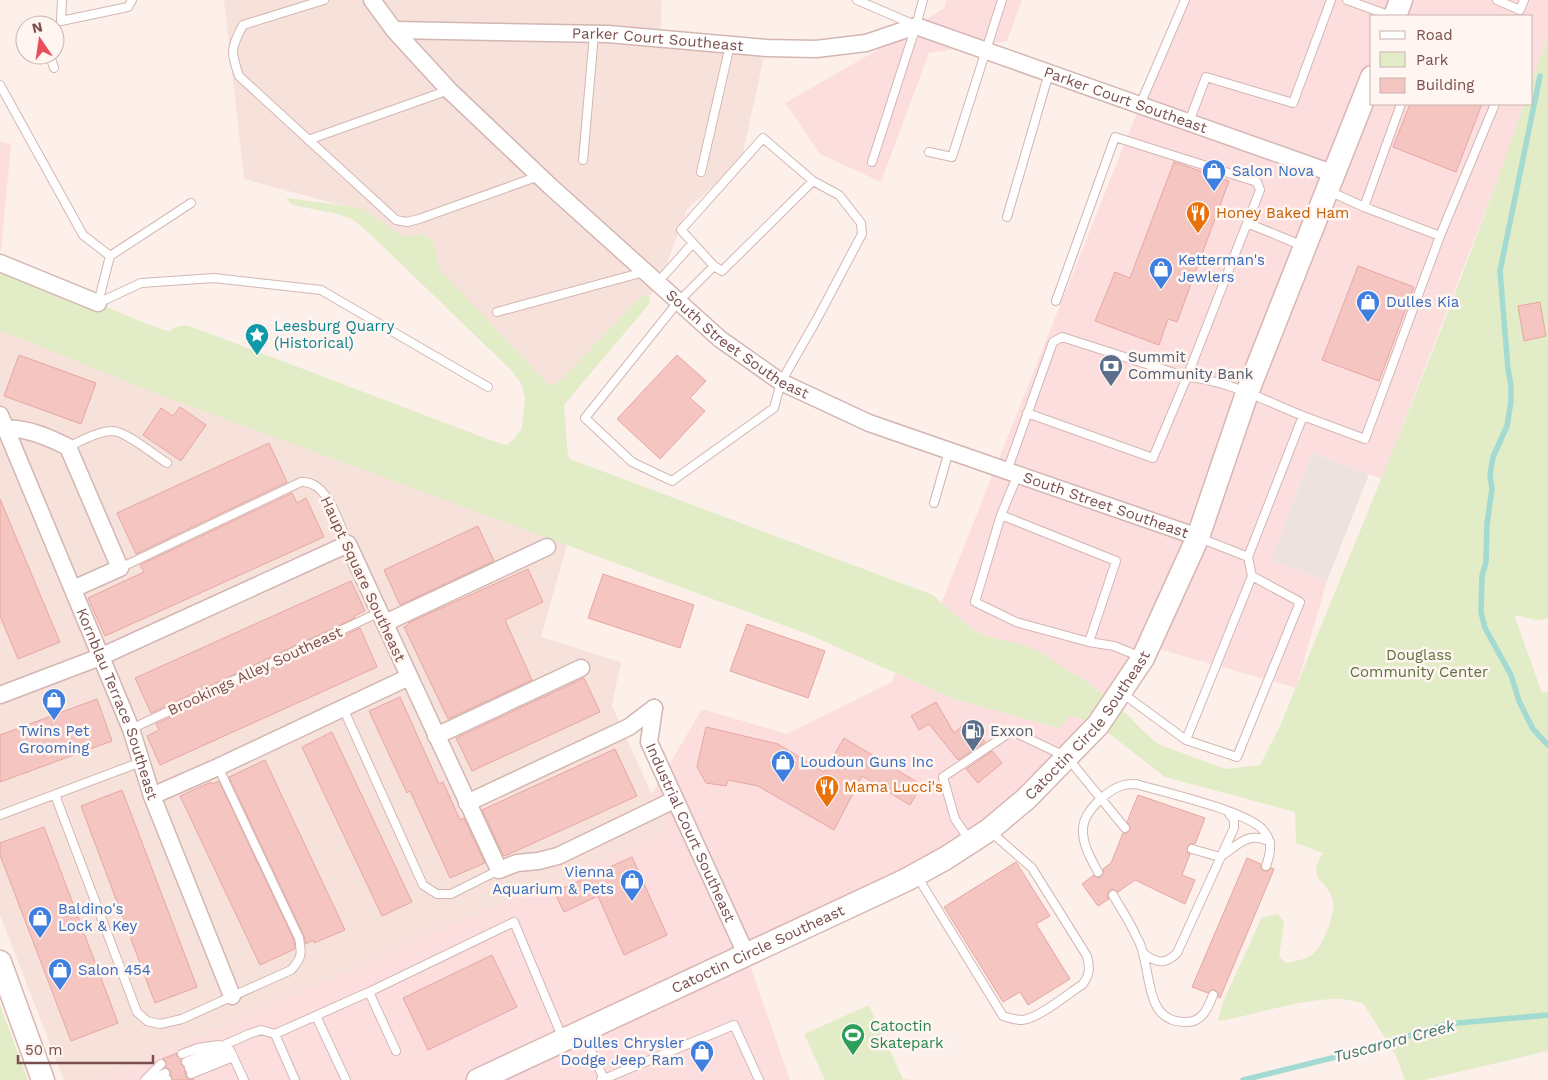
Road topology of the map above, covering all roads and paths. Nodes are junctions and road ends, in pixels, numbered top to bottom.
1 (62, 0) edge
2 (132, 0) edge
3 (324, 0) edge
4 (372, 0) edge
5 (857, 0) edge
6 (923, 0) edge
7 (1002, 0) edge
8 (1186, 0) edge
9 (1331, 0) edge
10 (1347, 0) edge
11 (1401, 0) edge
12 (1499, 0) edge
13 (1524, 0) edge
14 (59, 15) edge
15 (1388, 15) edge
16 (1395, 15) edge
17 (65, 21) edge
18 (916, 26) junction
19 (394, 30) junction
20 (594, 34) junction
21 (730, 45) junction
22 (986, 50) junction
23 (53, 65) edge
24 (54, 68) dead end
25 (1049, 73) junction
26 (1370, 82) edge
27 (0, 85) edge
28 (449, 90) junction
29 (1140, 105) junction
30 (1401, 105) edge
31 (1495, 105) edge
32 (1189, 122) junction
33 (308, 140) junction
34 (929, 152) dead end
35 (583, 160) dead end
36 (872, 162) dead end
37 (701, 172) dead end
38 (539, 176) junction
39 (813, 181) junction
40 (1331, 182) junction
41 (190, 203) dead end
42 (1364, 207) junction
43 (1007, 217) dead end
44 (1247, 223) junction
45 (1440, 236) junction
46 (693, 243) junction
47 (1305, 246) junction
48 (110, 256) junction
49 (0, 263) edge
50 (714, 266) junction
51 (644, 272) junction
52 (657, 283) junction
53 (1056, 301) dead end
54 (678, 302) junction
55 (98, 303) junction
56 (497, 312) dead end
57 (1187, 377) junction
58 (781, 382) junction
59 (488, 387) dead end
60 (1247, 393) junction
61 (1027, 413) junction
62 (1303, 416) junction
63 (3, 422) edge
64 (68, 447) junction
65 (949, 450) junction
66 (167, 463) dead end
67 (1012, 473) junction
68 (934, 504) dead end
69 (1001, 515) junction
70 (1198, 537) junction
71 (348, 544) junction
72 (547, 547) dead end
73 (1248, 556) junction
74 (120, 568) junction
75 (1252, 576) junction
76 (72, 589) junction
77 (382, 618) junction
78 (1088, 642) junction
79 (100, 657) junction
80 (1143, 658) junction
81 (581, 668) dead end
82 (408, 677) junction
83 (1121, 692) junction
84 (0, 695) edge
85 (343, 708) junction
86 (131, 729) junction
87 (436, 736) junction
88 (1186, 740) junction
89 (1068, 757) junction
90 (141, 762) junction
91 (218, 767) junction
92 (55, 795) junction
93 (152, 796) junction
94 (1101, 798) junction
95 (674, 800) junction
96 (467, 803) junction
97 (1228, 811) junction
98 (0, 815) edge
99 (1125, 828) dead end
100 (980, 836) junction
101 (1270, 842) junction
102 (1192, 849) dead end
103 (1220, 857) junction
104 (1266, 866) dead end
105 (500, 870) junction
106 (1098, 872) dead end
107 (916, 875) junction
108 (1113, 896) dead end
109 (746, 954) junction
110 (1144, 954) junction
111 (0, 962) edge
112 (369, 992) junction
113 (1212, 995) dead end
114 (232, 996) junction
115 (316, 1016) junction
116 (275, 1034) junction
117 (573, 1036) junction
118 (230, 1050) junction
119 (396, 1051) dead end
120 (182, 1054) dead end
121 (161, 1064) dead end
122 (165, 1077) edge
123 (603, 1079) edge
124 (43, 1080) edge
125 (146, 1080) edge
126 (152, 1080) edge
127 (244, 1080) edge
128 (295, 1080) edge
129 (346, 1080) edge
130 (478, 1080) edge
131 (759, 1080) edge

1 - 14 lane
2 - 17 lane
3 - 33 lane
4 - 19 street, South Street Southeast
5 - 18 lane, Parker Court Southeast
6 - 18 lane
7 - 22 lane
8 - 29 lane
9 - 32 lane
10 - 15 lane
11 - 16 main road
12 - 13 lane
18 - 21 street, Parker Court Southeast
18 - 22 street, Parker Court Southeast
18 - 36 lane
19 - 20 street, Parker Court Southeast
19 - 28 street, South Street Southeast
20 - 21 street, Parker Court Southeast
20 - 35 lane
21 - 37 lane
22 - 25 street, Parker Court Southeast
22 - 34 lane
23 - 24 lane
25 - 29 street, Parker Court Southeast
25 - 43 lane
26 - 40 main road, Catoctin Circle Southeast
27 - 48 lane
28 - 33 lane
28 - 38 street, South Street Southeast
29 - 32 street, Parker Court Southeast
30 - 42 lane
31 - 45 lane
32 - 40 street, Parker Court Southeast
33 - 38 lane
38 - 51 street, South Street Southeast
39 - 46 lane
39 - 50 lane
39 - 58 lane
40 - 42 lane
40 - 47 main road, Catoctin Circle Southeast
41 - 48 lane
42 - 45 lane
44 - 47 lane
44 - 53 lane
44 - 57 lane
45 - 62 lane
46 - 50 lane
46 - 52 lane
47 - 60 main road, Catoctin Circle Southeast
48 - 55 lane
49 - 55 street
50 - 54 lane
51 - 52 street, South Street Southeast
51 - 56 lane
52 - 54 street, South Street Southeast
54 - 58 street, South Street Southeast
54 - 58 lane
55 - 59 lane
57 - 60 lane
57 - 61 lane
57 - 61 lane
58 - 65 street, South Street Southeast
60 - 62 lane
60 - 70 main road, Catoctin Circle Southeast
61 - 67 lane
62 - 73 lane
63 - 64 street
63 - 76 street, Kornblau Terrace Southeast
64 - 66 lane
64 - 74 street
65 - 67 street, South Street Southeast
65 - 68 lane
67 - 69 lane
67 - 70 street, South Street Southeast
69 - 78 lane
69 - 78 lane
70 - 73 lane
70 - 80 main road, Catoctin Circle Southeast
71 - 74 lane, Haupt Square Southeast
71 - 77 street, Haupt Square Southeast
71 - 79 street
72 - 77 street
73 - 75 lane
74 - 76 street
75 - 88 lane
75 - 88 lane
76 - 79 street, Kornblau Terrace Southeast
77 - 82 street, Haupt Square Southeast
77 - 86 lane, Brookings Alley Southeast
78 - 80 lane
79 - 84 street
79 - 86 street, Kornblau Terrace Southeast
80 - 83 main road, Catoctin Circle Southeast
81 - 87 street
82 - 85 street
82 - 87 street, Haupt Square Southeast
83 - 88 lane
83 - 89 main road, Catoctin Circle Southeast
85 - 91 street
85 - 105 lane
86 - 90 street, Kornblau Terrace Southeast
87 - 96 street, Haupt Square Southeast
89 - 94 lane
89 - 100 main road, Catoctin Circle Southeast
89 - 100 lane
90 - 92 lane
90 - 93 street, Kornblau Terrace Southeast
91 - 93 street
91 - 114 lane
92 - 98 lane
92 - 114 lane
93 - 114 street, Kornblau Terrace Southeast
94 - 97 lane
94 - 99 lane
94 - 106 lane
95 - 96 street, Industrial Court Southeast
95 - 105 street
95 - 109 street, Industrial Court Southeast
96 - 105 street, Haupt Square Southeast
97 - 101 lane
97 - 103 lane
100 - 107 main road, Catoctin Circle Southeast
100 - 107 lane
101 - 103 lane
101 - 104 lane
102 - 103 lane
103 - 110 lane
107 - 109 main road, Catoctin Circle Southeast
108 - 110 lane
109 - 117 main road, Catoctin Circle Southeast
110 - 113 lane
111 - 124 main road
112 - 115 lane
112 - 117 lane
112 - 119 lane
115 - 116 lane
115 - 129 lane
116 - 118 lane
116 - 128 lane
117 - 123 lane
117 - 130 main road, Catoctin Circle Southeast
118 - 118 lane
118 - 120 lane
118 - 127 lane
121 - 125 lane
122 - 126 lane
123 - 131 lane

